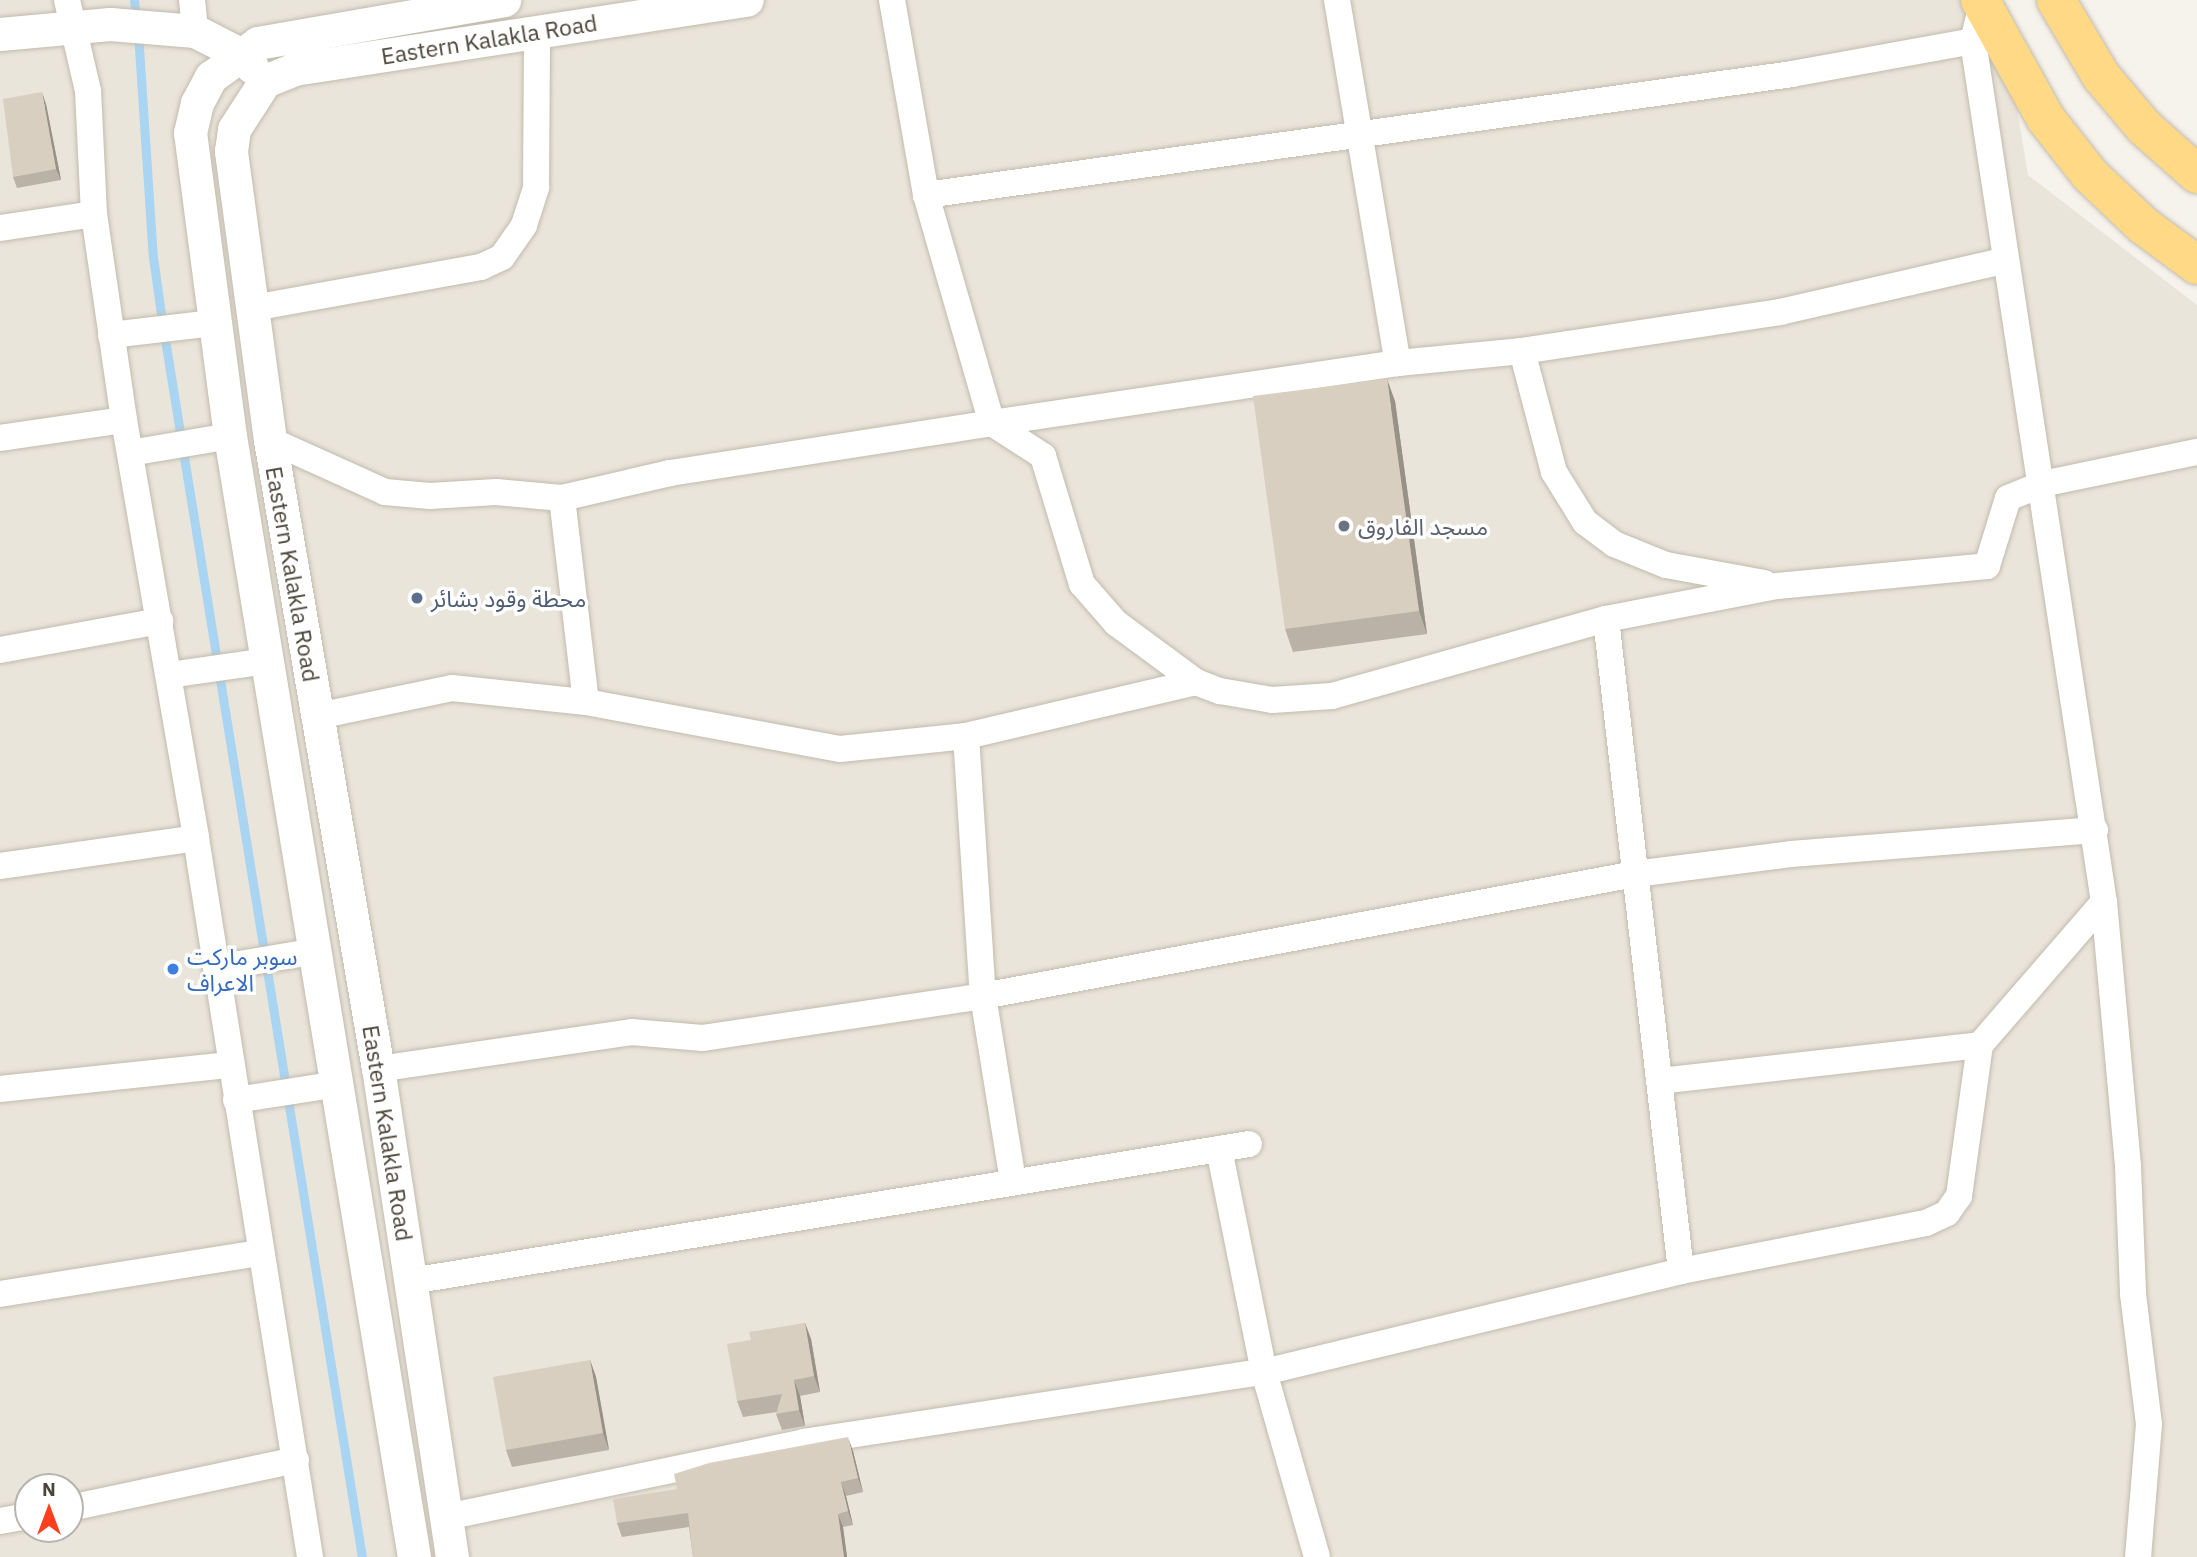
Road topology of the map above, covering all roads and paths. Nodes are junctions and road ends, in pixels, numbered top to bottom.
1 (504, 0) edge
2 (747, 0) edge
3 (892, 0) edge
4 (1337, 0) edge
5 (2056, 0) edge
6 (69, 14) edge
7 (1978, 15) edge
8 (194, 16) edge
9 (537, 32) junction
10 (0, 34) edge
11 (238, 53) junction
12 (265, 81) junction
13 (1357, 133) junction
14 (2197, 174) edge
15 (926, 195) junction
16 (94, 214) junction
17 (0, 228) edge
18 (2003, 261) junction
19 (2197, 265) edge
20 (253, 309) junction
21 (213, 323) junction
22 (111, 335) junction
23 (1522, 351) junction
24 (1398, 363) junction
25 (124, 420) junction
26 (992, 422) junction
27 (230, 436) junction
28 (0, 438) edge
29 (270, 440) junction
30 (2197, 452) edge
31 (130, 453) junction
32 (2042, 484) junction
33 (562, 498) junction
34 (1777, 586) junction
35 (1606, 619) junction
36 (160, 621) junction
37 (0, 650) edge
38 (266, 661) junction
39 (169, 675) junction
40 (1196, 682) junction
41 (586, 702) junction
42 (318, 716) junction
43 (966, 736) junction
44 (2095, 831) junction
45 (196, 838) junction
46 (0, 866) edge
47 (1635, 874) junction
48 (2104, 902) junction
49 (316, 951) junction
50 (216, 968) junction
51 (983, 996) junction
52 (1980, 1045) junction
53 (230, 1065) junction
54 (378, 1069) junction
55 (1660, 1082) junction
56 (338, 1084) junction
57 (0, 1089) edge
58 (236, 1100) junction
59 (1249, 1144) dead end
60 (1219, 1149) junction
61 (1013, 1182) junction
62 (260, 1252) junction
63 (1681, 1271) junction
64 (411, 1282) junction
65 (0, 1294) edge
66 (1264, 1372) junction
67 (296, 1461) junction
68 (84, 1505) edge
69 (446, 1517) junction
70 (310, 1557) edge
71 (414, 1557) edge
72 (452, 1557) edge
73 (1317, 1557) edge
74 (2138, 1557) edge

1 - 11 street, Eastern Kalakla Road
2 - 9 street, Eastern Kalakla Road
3 - 15 street
4 - 13 street
5 - 14 highway
6 - 8 street
6 - 10 street
6 - 16 street
7 - 13 street
7 - 18 street
7 - 19 highway
8 - 11 street
9 - 12 street, Eastern Kalakla Road
9 - 20 street
11 - 12 street
11 - 21 street, Eastern Kalakla Road
12 - 20 street, Eastern Kalakla Road
13 - 15 street
13 - 24 street
15 - 26 street
16 - 17 street
16 - 22 street
18 - 23 street
18 - 32 street
20 - 29 street, Eastern Kalakla Road
21 - 22 street
21 - 27 street, Eastern Kalakla Road
22 - 25 street
23 - 24 street
23 - 34 street
24 - 26 street
25 - 28 street
25 - 31 street
26 - 33 street
26 - 40 street
27 - 31 street
27 - 38 street, Eastern Kalakla Road
29 - 33 street
29 - 42 street, Eastern Kalakla Road
30 - 32 street
31 - 36 street
32 - 34 street
32 - 44 street
33 - 41 street
34 - 35 street
35 - 40 street
35 - 47 street
36 - 37 street
36 - 39 street
38 - 39 street
38 - 49 street, Eastern Kalakla Road
39 - 45 street
40 - 43 street
41 - 42 street
41 - 43 street
42 - 54 street, Eastern Kalakla Road
43 - 51 street
44 - 47 street
44 - 48 street
45 - 46 street
45 - 50 street
47 - 51 street
47 - 55 street
48 - 52 street
48 - 74 street
49 - 50 street
49 - 56 street, Eastern Kalakla Road
50 - 53 street
51 - 54 street
51 - 61 street
52 - 55 street
52 - 63 street
53 - 57 street
53 - 58 street
54 - 64 street, Eastern Kalakla Road
55 - 63 street
56 - 58 street
56 - 71 street, Eastern Kalakla Road
58 - 62 street
59 - 60 street
60 - 61 street
60 - 66 street
61 - 64 street
62 - 65 street
62 - 67 street
63 - 66 street
64 - 69 street, Eastern Kalakla Road
66 - 69 street
66 - 73 street
67 - 68 street
67 - 70 street
69 - 72 street, Eastern Kalakla Road

